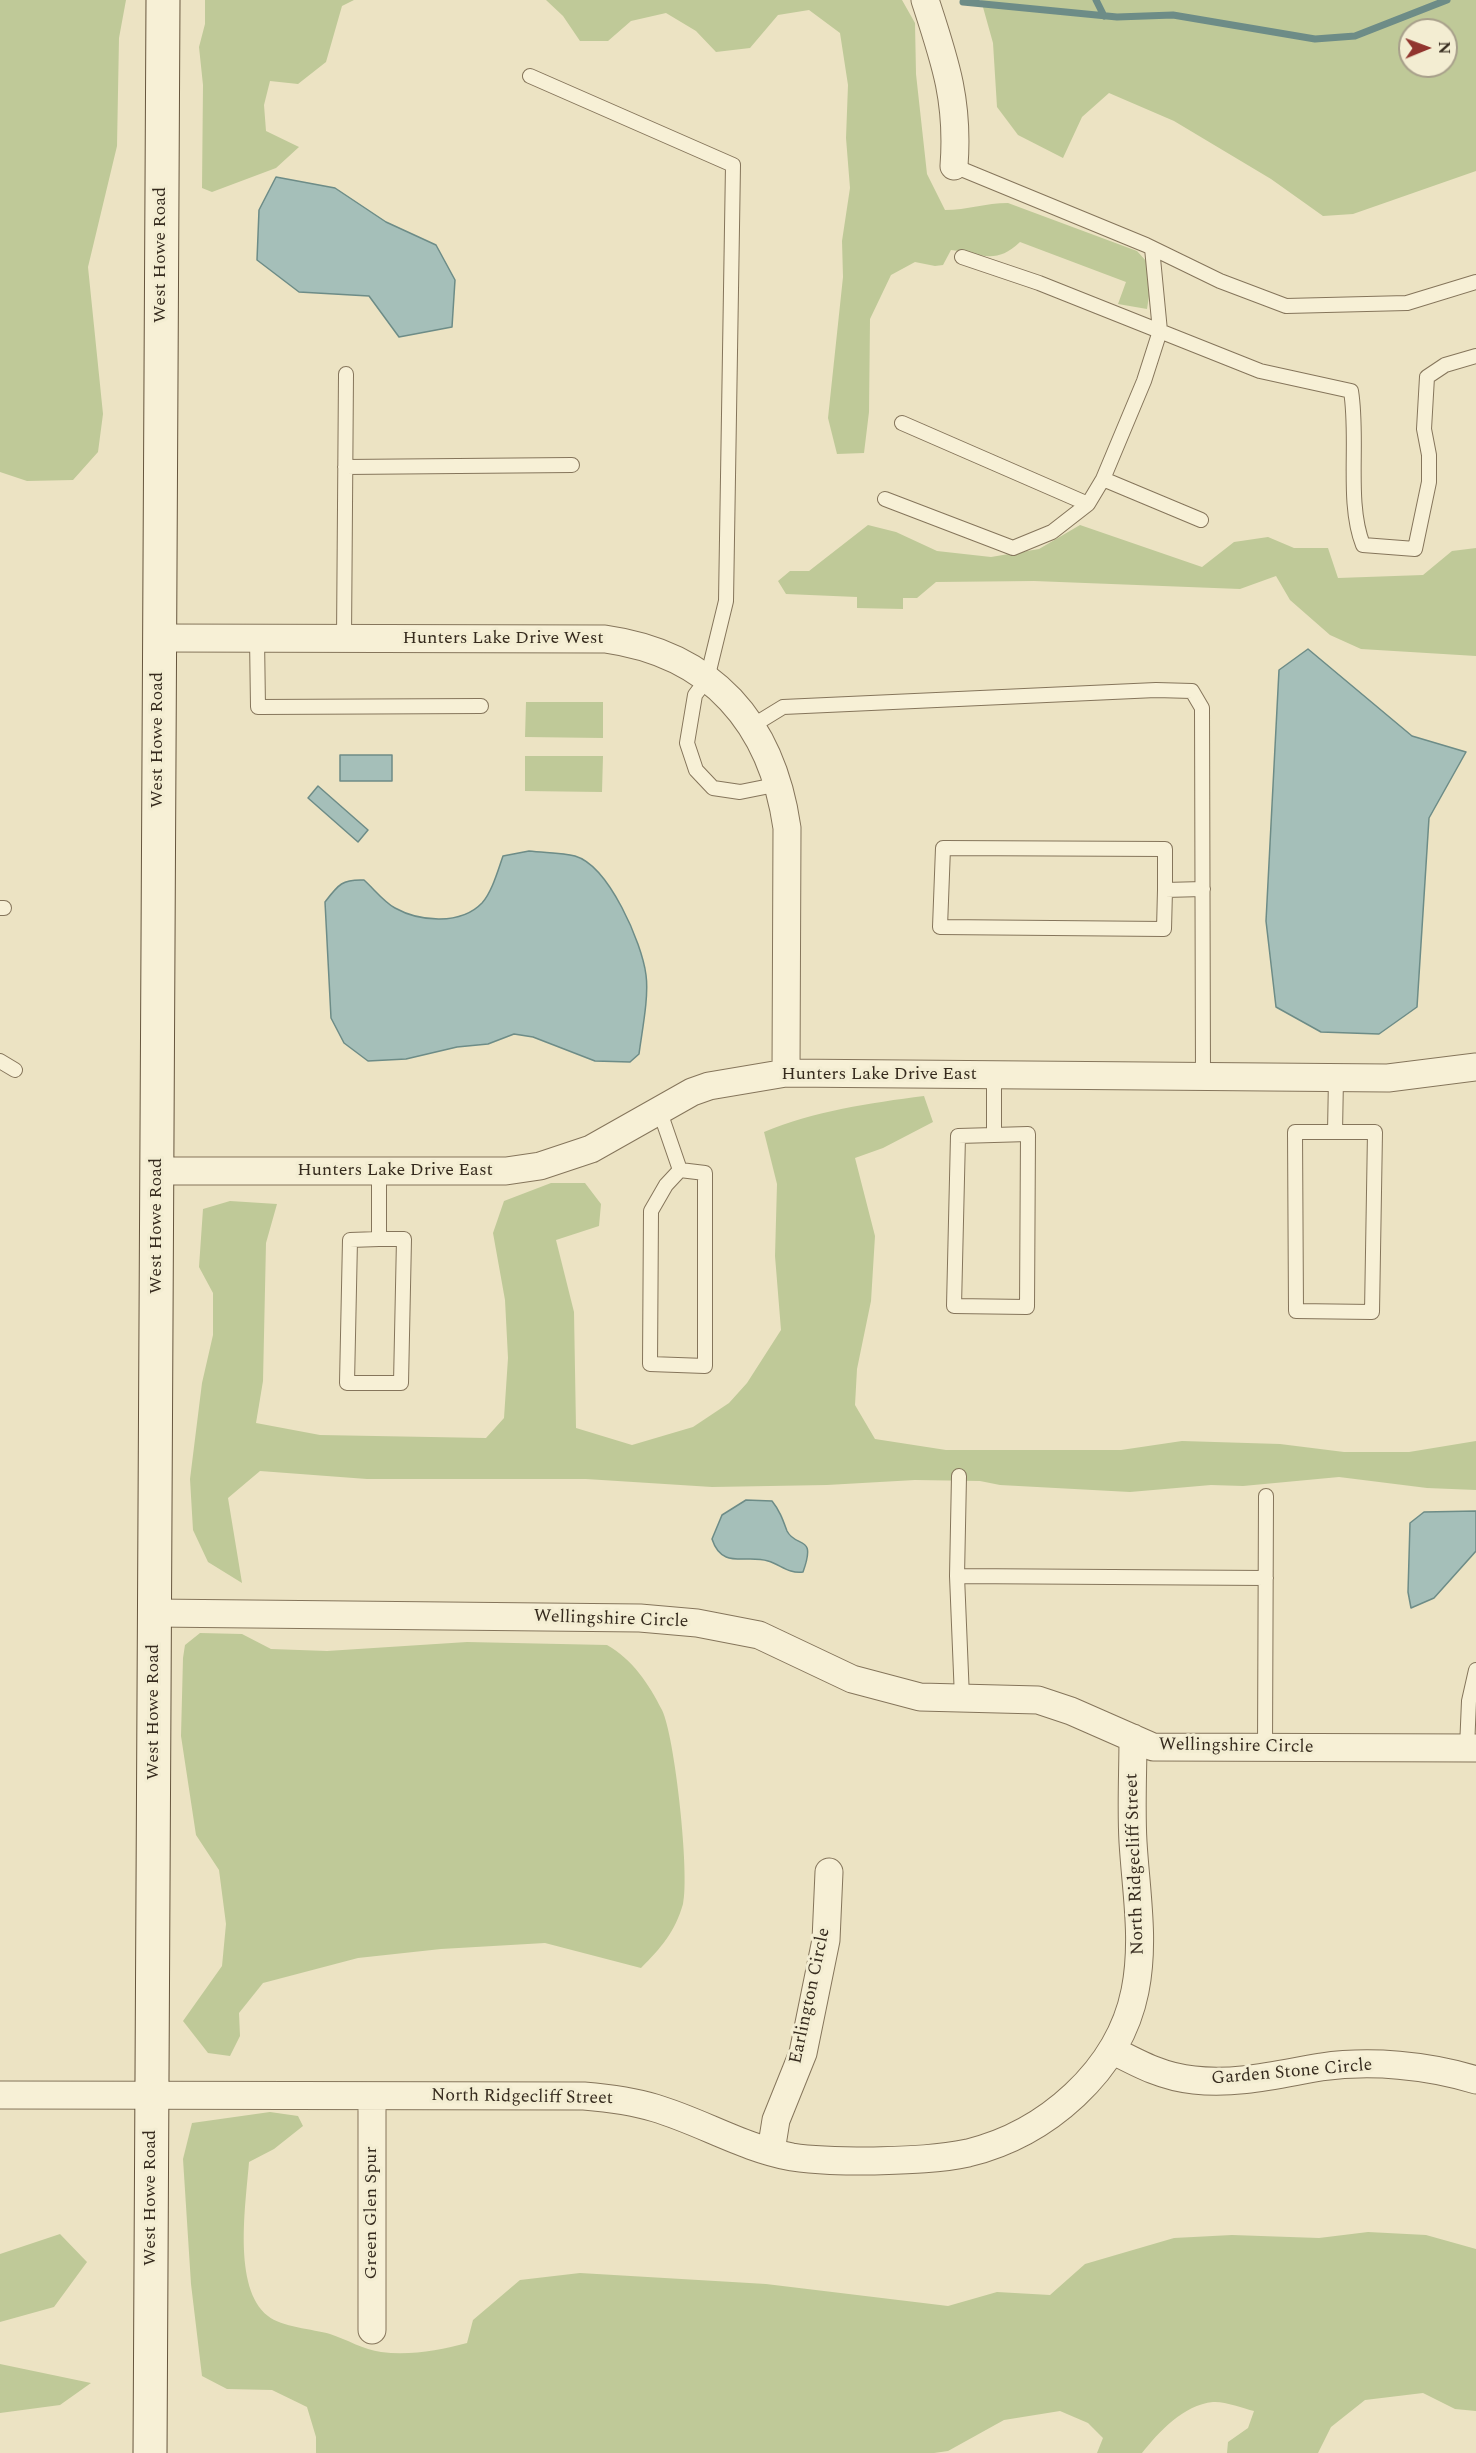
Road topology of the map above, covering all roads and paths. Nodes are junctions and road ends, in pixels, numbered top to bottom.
1 (163, 0) edge
2 (925, 0) edge
3 (530, 76) dead end
4 (954, 166) joint
5 (1152, 248) junction
6 (962, 256) dead end
7 (1476, 282) edge
8 (1160, 331) junction
9 (1476, 356) edge
10 (346, 374) dead end
11 (902, 423) dead end
12 (572, 465) dead end
13 (345, 466) junction
14 (1103, 479) junction
15 (885, 499) dead end
16 (1088, 504) junction
17 (1201, 520) dead end
18 (158, 638) junction
19 (257, 638) junction
20 (344, 638) junction
21 (707, 679) junction
22 (481, 706) dead end
23 (752, 726) junction
24 (780, 784) junction
25 (1203, 889) junction
26 (1165, 890) junction
27 (0, 1061) edge
28 (1476, 1067) edge
29 (15, 1070) dead end
30 (786, 1073) junction
31 (994, 1075) junction
32 (1203, 1077) junction
33 (1336, 1078) junction
34 (658, 1109) junction
35 (1335, 1132) junction
36 (994, 1135) junction
37 (680, 1170) junction
38 (157, 1171) junction
39 (380, 1171) junction
40 (379, 1239) junction
41 (959, 1476) dead end
42 (1266, 1496) dead end
43 (957, 1576) junction
44 (1266, 1578) junction
45 (154, 1613) junction
46 (1476, 1670) edge
47 (962, 1698) junction
48 (1133, 1738) junction
49 (1265, 1748) junction
50 (1471, 1748) edge
51 (829, 1872) dead end
52 (1112, 2050) junction
53 (1476, 2080) edge
54 (0, 2095) edge
55 (152, 2095) junction
56 (372, 2096) junction
57 (771, 2151) junction
58 (372, 2330) dead end
59 (150, 2453) edge

1 - 18 main road, West Howe Road
2 - 4 street
3 - 21 lane
4 - 5 lane
5 - 7 lane
5 - 8 lane
6 - 8 lane
8 - 9 lane
8 - 14 lane
10 - 13 lane
11 - 16 lane
12 - 13 lane
13 - 20 lane
14 - 16 lane
14 - 17 lane
15 - 16 lane
18 - 19 street, Hunters Lake Drive West
18 - 38 main road, West Howe Road
19 - 20 street, Hunters Lake Drive West
19 - 22 lane
20 - 21 street, Hunters Lake Drive West
21 - 23 street, Hunters Lake Drive West
21 - 24 lane
23 - 24 street, Hunters Lake Drive West
23 - 25 lane
24 - 30 street, Hunters Lake Drive West
25 - 26 lane
25 - 32 lane
26 - 26 lane
27 - 29 lane
28 - 33 street, Hunters Lake Drive East
30 - 31 street, Hunters Lake Drive East
30 - 34 street, Hunters Lake Drive East
31 - 32 street, Hunters Lake Drive East
31 - 36 lane
32 - 33 street, Hunters Lake Drive East
33 - 35 lane
34 - 37 lane
34 - 39 street, Hunters Lake Drive East
35 - 35 lane
36 - 36 lane
37 - 37 lane
38 - 39 street, Hunters Lake Drive East
38 - 45 main road, West Howe Road
39 - 40 lane
40 - 40 lane
41 - 43 lane
42 - 44 lane
43 - 44 lane
43 - 47 lane
44 - 49 lane
45 - 47 street, Wellingshire Circle
45 - 55 main road, West Howe Road
46 - 50 lane
47 - 48 street, Wellingshire Circle
48 - 49 street, Wellingshire Circle
48 - 52 street, North Ridgecliff Street
49 - 50 street, Wellingshire Circle
51 - 57 street, Earlington Circle
52 - 53 street, Garden Stone Circle
52 - 57 street, North Ridgecliff Street
54 - 55 street, North Ridgecliff Street
55 - 56 street, North Ridgecliff Street
55 - 59 main road, West Howe Road
56 - 57 street, North Ridgecliff Street
56 - 58 street, Green Glen Spur

